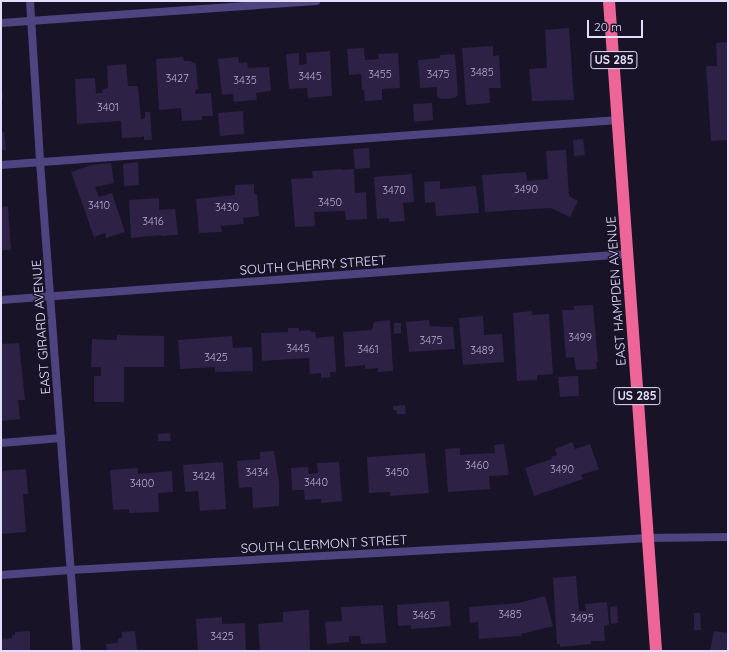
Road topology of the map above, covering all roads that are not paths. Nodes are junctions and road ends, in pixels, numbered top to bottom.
1 (30, 1) edge
2 (316, 1) edge
3 (609, 1) edge
4 (32, 21) junction
5 (1, 23) edge
6 (618, 120) junction
7 (40, 162) junction
8 (1, 165) edge
9 (626, 254) junction
10 (51, 296) junction
11 (1, 300) edge
12 (61, 438) junction
13 (1, 443) edge
14 (728, 537) edge
15 (648, 538) junction
16 (71, 570) junction
17 (1, 575) edge
18 (77, 651) edge
19 (656, 651) edge

1 - 4 street, EAST GIRARD AVENUE
2 - 4 street
3 - 6 highway, EAST HAMPDEN AVENUE / US 285
4 - 5 street
4 - 7 street, EAST GIRARD AVENUE
6 - 7 street
6 - 9 highway, EAST HAMPDEN AVENUE / US 285
7 - 8 street
7 - 10 street, EAST GIRARD AVENUE
9 - 10 street, SOUTH CHERRY STREET
9 - 15 highway, EAST HAMPDEN AVENUE / US 285
10 - 11 street, SOUTH CHERRY STREET
10 - 12 street, EAST GIRARD AVENUE
12 - 13 street
12 - 16 street, EAST GIRARD AVENUE
14 - 15 street, SOUTH CLERMONT STREET
15 - 16 street, SOUTH CLERMONT STREET
15 - 19 highway, EAST HAMPDEN AVENUE / US 285
16 - 17 street, SOUTH CLERMONT STREET
16 - 18 street, EAST GIRARD AVENUE

